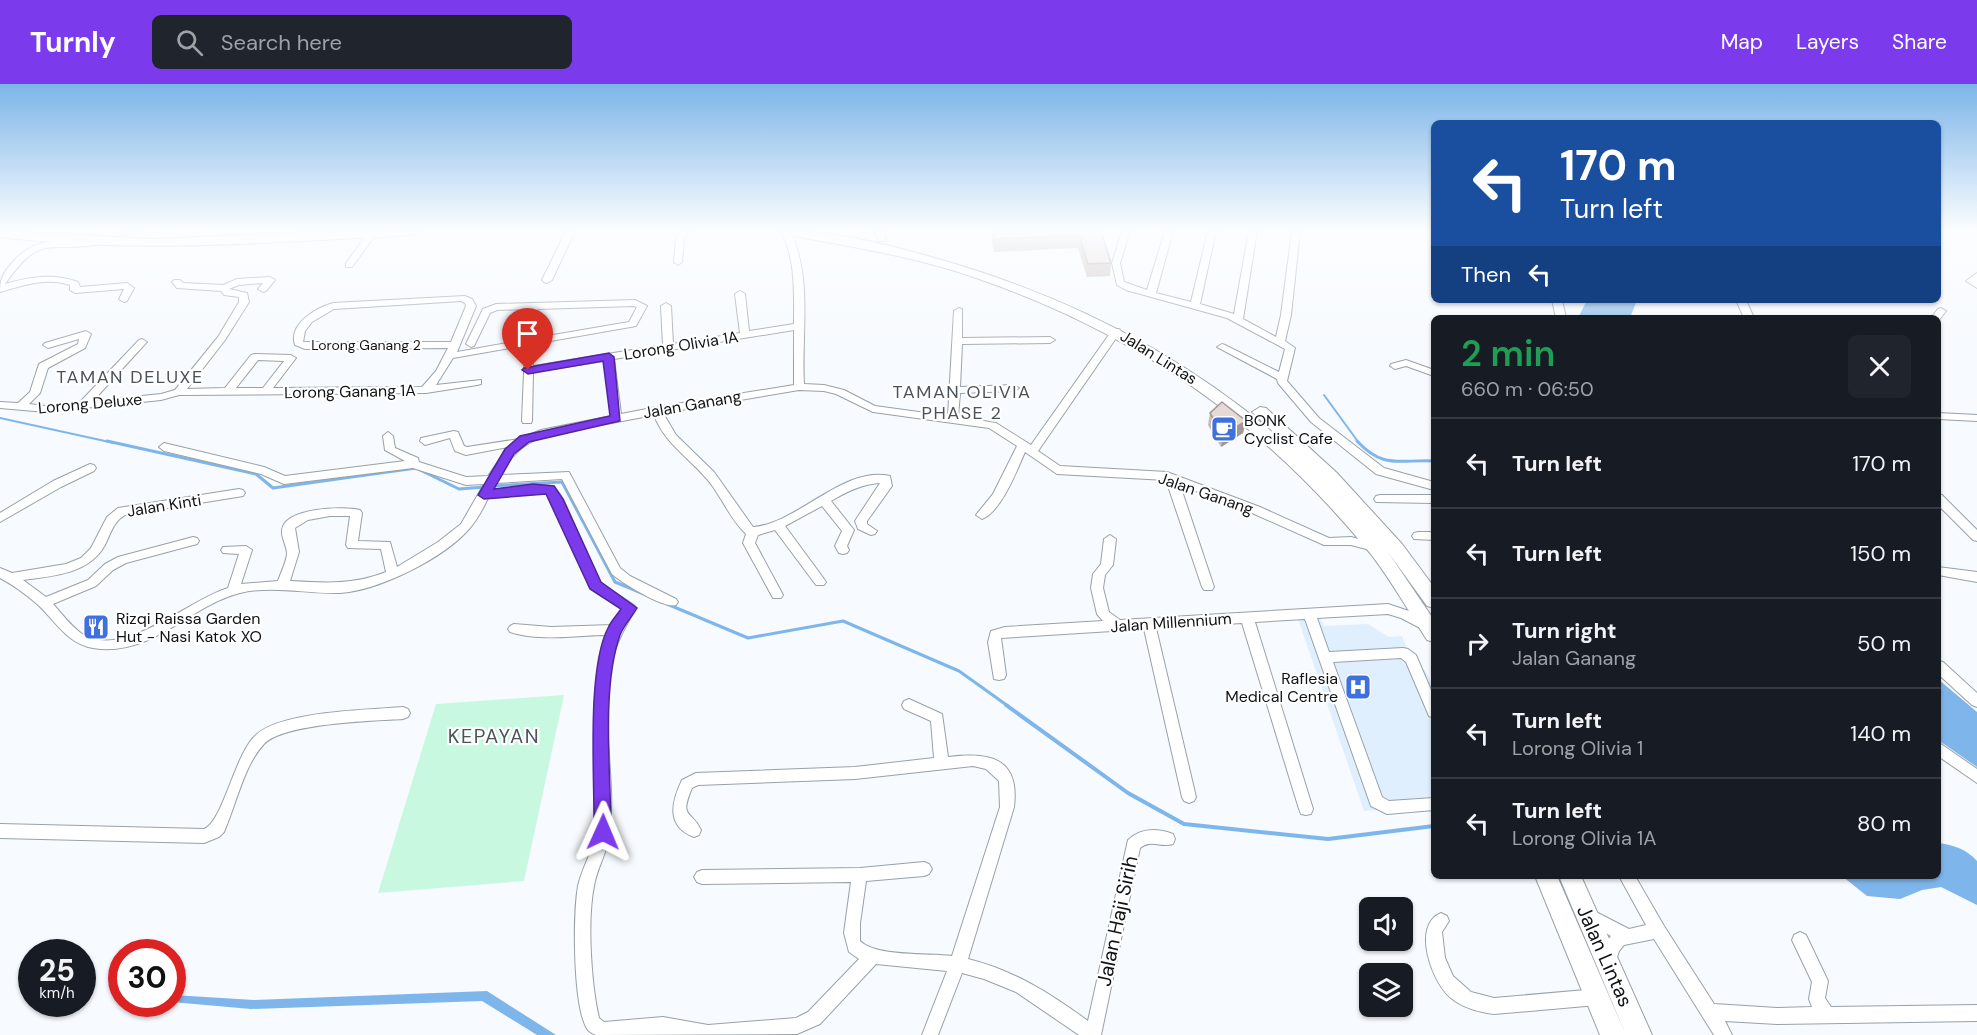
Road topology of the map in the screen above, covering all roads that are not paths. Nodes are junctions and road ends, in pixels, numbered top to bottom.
1 (549, 275) edge
2 (795, 275) edge
3 (985, 275) edge
4 (1012, 275) edge
5 (1118, 275) edge
6 (1156, 275) edge
7 (1201, 275) edge
8 (1246, 275) edge
9 (1290, 275) edge
10 (1977, 276) edge
11 (547, 280) dead end
12 (177, 282) dead end
13 (1977, 285) edge
14 (0, 287) edge
15 (224, 288) junction
16 (263, 289) dead end
17 (740, 294) dead end
18 (1151, 294) junction
19 (124, 299) dead end
20 (471, 306) joint
21 (535, 306) junction
22 (666, 306) dead end
23 (1194, 306) junction
24 (959, 311) dead end
25 (1238, 320) junction
26 (799, 326) junction
27 (1116, 330) junction
28 (745, 334) junction
29 (1050, 339) dead end
30 (957, 340) junction
31 (142, 342) dead end
32 (1280, 342) junction
33 (1149, 343) junction
34 (471, 344) dead end
35 (518, 344) junction
36 (48, 345) dead end
37 (453, 345) junction
38 (668, 347) junction
39 (1222, 347) dead end
40 (528, 350) dead end
41 (448, 356) junction
42 (609, 357) junction
43 (1395, 366) dead end
44 (528, 370) junction
45 (1431, 373) edge
46 (1281, 377) junction
47 (477, 382) dead end
48 (799, 387) junction
49 (1014, 388) dead end
50 (425, 390) junction
51 (955, 390) junction
52 (179, 392) junction
53 (228, 392) junction
54 (265, 392) junction
55 (0, 405) edge
56 (83, 405) junction
57 (20, 407) junction
58 (657, 410) junction
59 (1941, 416) edge
60 (616, 418) junction
61 (953, 418) junction
62 (1977, 418) edge
63 (527, 422) dead end
64 (388, 436) dead end
65 (425, 441) dead end
66 (519, 442) junction
67 (164, 447) dead end
68 (1027, 449) junction
69 (420, 465) junction
70 (90, 468) dead end
71 (1172, 478) junction
72 (1431, 485) edge
73 (489, 486) junction
74 (239, 493) dead end
75 (1380, 499) dead end
76 (1431, 499) edge
77 (824, 500) junction
78 (1941, 501) edge
79 (982, 515) dead end
80 (0, 518) edge
81 (777, 524) junction
82 (1355, 524) junction
83 (870, 531) dead end
84 (1974, 531) edge
85 (753, 532) junction
86 (1418, 536) dead end
87 (1431, 536) edge
88 (1110, 539) dead end
89 (1346, 540) junction
90 (193, 541) dead end
91 (1374, 547) junction
92 (227, 550) dead end
93 (843, 550) dead end
94 (1941, 571) edge
95 (392, 573) junction
96 (5, 575) edge
97 (1977, 577) edge
98 (820, 582) dead end
99 (283, 586) junction
100 (1208, 586) dead end
101 (1404, 588) junction
102 (233, 590) junction
103 (777, 595) dead end
104 (1431, 597) edge
105 (672, 602) dead end
106 (43, 603) junction
107 (1388, 609) junction
108 (1309, 613) junction
109 (1247, 617) junction
110 (1149, 623) junction
111 (1117, 625) junction
112 (514, 629) dead end
113 (614, 630) junction
114 (1431, 630) edge
115 (1431, 631) edge
116 (1325, 657) junction
117 (1941, 669) edge
118 (999, 675) dead end
119 (1977, 701) edge
120 (909, 705) dead end
121 (1431, 705) edge
122 (403, 713) dead end
123 (1941, 750) edge
124 (942, 763) junction
125 (1977, 777) edge
126 (1189, 797) dead end
127 (1431, 804) edge
128 (1306, 809) dead end
129 (694, 830) dead end
130 (0, 831) edge
131 (1168, 839) dead end
132 (924, 869) dead end
133 (860, 875) junction
134 (702, 877) dead end
135 (1547, 879) edge
136 (1571, 879) edge
137 (1629, 879) edge
138 (1585, 911) junction
139 (1441, 921) dead end
140 (1658, 931) junction
141 (1625, 935) junction
142 (1800, 940) dead end
143 (872, 957) junction
144 (1608, 962) junction
145 (958, 964) junction
146 (1597, 997) junction
147 (1712, 1012) junction
148 (1977, 1013) edge
149 (1826, 1015) junction
150 (930, 1035) edge
151 (1093, 1035) edge
152 (1613, 1035) edge
153 (1639, 1035) edge
154 (1724, 1035) edge

1 - 11 street
2 - 26 street
3 - 27 highway, Jalan Lintas
4 - 33 highway, Jalan Lintas
5 - 18 street
6 - 18 street
7 - 23 street
8 - 25 street
9 - 32 street
10 - 13 street
12 - 15 street
14 - 19 street
15 - 16 street
15 - 52 street
17 - 28 street
18 - 23 street
20 - 37 street, Lorong Ganang 1A
20 - 37 street, Lorong Ganang 2
21 - 34 street
21 - 35 street
21 - 35 street
22 - 38 street
23 - 25 street
24 - 30 street
25 - 32 street
26 - 28 street, Lorong Olivia 1A
26 - 48 street
27 - 33 highway, Jalan Lintas
27 - 68 street
28 - 38 street, Lorong Olivia 1A
29 - 30 street
30 - 51 street
31 - 56 street
32 - 46 street
33 - 82 highway, Jalan Lintas
33 - 104 highway, Jalan Lintas
35 - 41 street
36 - 57 street
37 - 41 street, Lorong Ganang 1A
38 - 42 street, Lorong Olivia 1A
39 - 46 street
40 - 44 street
41 - 50 street, Lorong Ganang 1A
42 - 44 street, Lorong Olivia 1A
42 - 60 street
43 - 45 street
44 - 63 street
46 - 72 street
47 - 50 street
48 - 58 street, Jalan Ganang
48 - 61 street, Jalan Ganang
49 - 51 street
50 - 54 street, Lorong Ganang 1A
51 - 61 street
52 - 53 street, Lorong Ganang 1A
52 - 56 street, Lorong Deluxe
53 - 54 street, Lorong Ganang 1A
53 - 54 street
55 - 57 street, Lorong Deluxe
56 - 57 street, Lorong Deluxe
58 - 60 street, Jalan Ganang
58 - 85 street
59 - 62 street
60 - 66 street, Jalan Ganang
61 - 68 street, Jalan Ganang
64 - 69 street
65 - 66 street, Jalan Ganang
66 - 73 street
67 - 69 street
68 - 71 street, Jalan Ganang
68 - 79 street
69 - 73 street
70 - 80 street
71 - 89 street, Jalan Ganang
71 - 100 street
73 - 95 street
73 - 105 street
73 - 113 street
74 - 96 street, Jalan Kinti
75 - 76 street
77 - 81 street
77 - 83 street
77 - 93 street
78 - 84 street
81 - 85 street
81 - 98 street
82 - 89 street
82 - 91 highway, Jalan Lintas
85 - 103 street
86 - 87 street
88 - 111 street
89 - 91 street, Jalan Ganang
90 - 106 street
91 - 101 highway, Jalan Lintas
92 - 102 street
94 - 97 street
95 - 99 street
95 - 99 street
96 - 106 street
99 - 102 street
101 - 107 street
101 - 114 highway, Jalan Lintas
102 - 106 street
107 - 108 street, Jalan Millennium
107 - 115 street, Jalan Millennium
108 - 109 street, Jalan Millennium
108 - 116 street
109 - 110 street, Jalan Millennium
109 - 128 street
110 - 111 street, Jalan Millennium
110 - 126 street
111 - 118 street, Jalan Millennium
112 - 113 street
113 - 143 street
116 - 121 street
116 - 127 street
117 - 119 street
120 - 124 street
122 - 130 street
123 - 125 street
124 - 129 street
124 - 145 street
131 - 151 street, Jalan Haji Sirih
132 - 133 street
133 - 134 street
133 - 143 street
135 - 146 highway, Jalan Lintas
136 - 138 highway, Jalan Lintas
137 - 140 street
138 - 141 street
138 - 144 highway, Jalan Lintas
139 - 146 street
140 - 141 street
140 - 147 street
141 - 144 street
142 - 149 street
143 - 145 street
144 - 153 highway, Jalan Lintas
145 - 150 street
145 - 151 street
146 - 152 highway, Jalan Lintas
147 - 149 street
147 - 154 street
148 - 149 street

